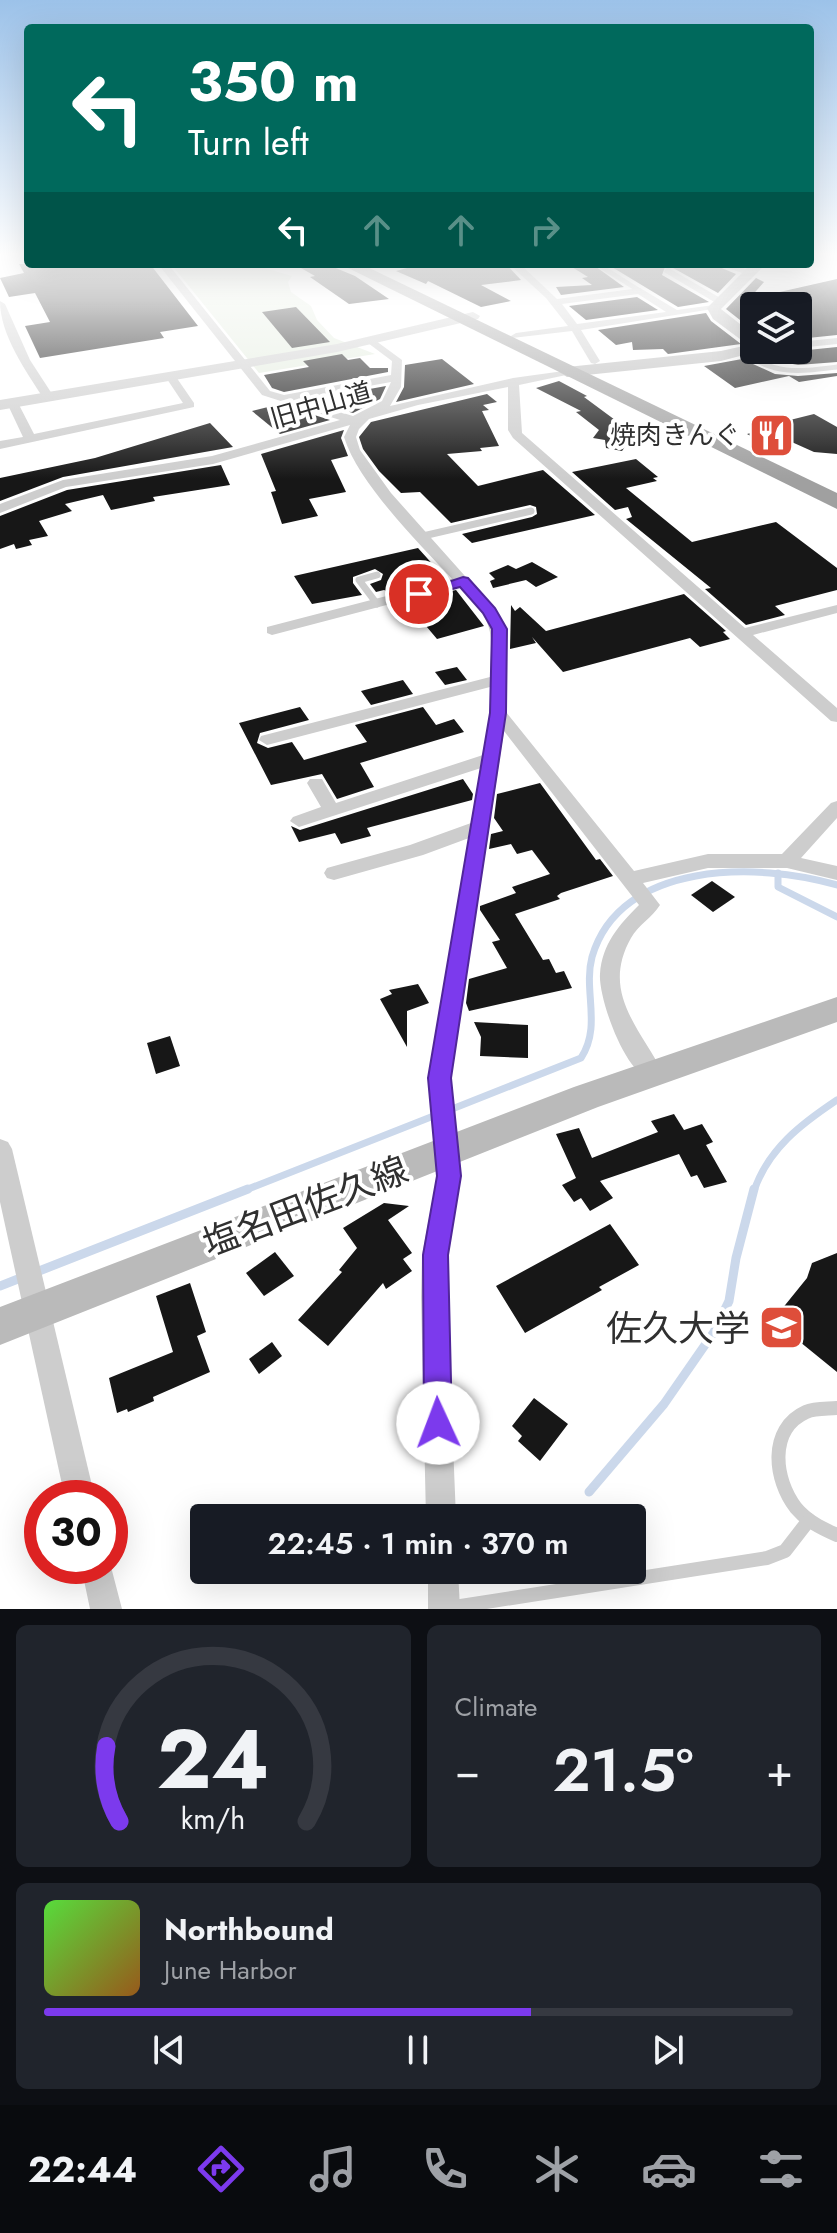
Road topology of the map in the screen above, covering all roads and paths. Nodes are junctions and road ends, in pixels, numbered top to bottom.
1 (11, 329) edge
2 (215, 329) edge
3 (421, 329) edge
4 (492, 329) edge
5 (497, 329) edge
6 (563, 329) edge
7 (577, 329) edge
8 (516, 336) junction
9 (372, 341) junction
10 (833, 341) edge
11 (812, 343) edge
12 (740, 349) edge
13 (837, 356) edge
14 (243, 364) junction
15 (762, 364) edge
16 (837, 367) edge
17 (582, 368) junction
18 (170, 376) junction
19 (395, 378) junction
20 (513, 381) junction
21 (48, 397) junction
22 (282, 399) junction
23 (7, 404) edge
24 (357, 419) junction
25 (30, 439) junction
26 (0, 445) edge
27 (837, 492) edge
28 (837, 502) edge
29 (0, 509) edge
30 (486, 511) dead end
31 (531, 511) dead end
32 (494, 519) junction
33 (423, 536) junction
34 (377, 575) dead end
35 (463, 581) junction
36 (377, 604) junction
37 (837, 609) edge
38 (272, 630) dead end
39 (740, 634) junction
40 (498, 680) junction
41 (498, 713) junction
42 (837, 717) edge
43 (267, 740) dead end
44 (490, 759) junction
45 (316, 783) dead end
46 (837, 807) edge
47 (332, 811) junction
48 (299, 821) dead end
49 (479, 827) junction
50 (787, 861) junction
51 (334, 873) dead end
52 (837, 873) edge
53 (638, 888) junction
54 (837, 1009) edge
55 (652, 1073) junction
56 (445, 1128) junction
57 (0, 1149) edge
58 (30, 1285) junction
59 (0, 1326) edge
60 (837, 1408) edge
61 (76, 1480) edge
62 (441, 1504) edge
63 (809, 1520) junction
64 (837, 1535) edge
65 (100, 1584) edge
66 (443, 1584) edge
67 (106, 1609) edge
68 (444, 1609) edge

1 - 21 street
2 - 14 street
3 - 9 street
4 - 17 highway
5 - 8 highway
6 - 8 street
7 - 17 street
8 - 17 highway
9 - 14 street
9 - 19 street
10 - 11 street
10 - 13 street
12 - 17 main road, 旧中山道
14 - 18 street
14 - 22 street
15 - 16 lane
17 - 20 street, 旧中山道
17 - 27 highway
17 - 28 highway
18 - 21 street
18 - 25 street
19 - 22 street
19 - 24 street
20 - 24 street, 旧中山道
20 - 39 street
21 - 23 street
22 - 24 street
23 - 25 street
24 - 29 street, 旧中山道
24 - 33 street
25 - 26 street
30 - 32 lane
31 - 32 lane
32 - 33 lane
33 - 35 street
34 - 36 lane
35 - 36 street
35 - 40 street
36 - 38 street
37 - 39 street
39 - 42 street
40 - 41 street
40 - 43 street
41 - 44 street
41 - 53 street
44 - 47 street
44 - 49 street
45 - 47 street
46 - 50 street
47 - 48 street
49 - 51 street
49 - 56 street
50 - 52 street
50 - 53 street
53 - 55 street
54 - 55 main road, 塩名田佐久線
55 - 56 main road, 塩名田佐久線
56 - 58 main road, 塩名田佐久線
56 - 62 street
57 - 58 street
58 - 59 main road, 塩名田佐久線
58 - 61 street
60 - 63 lane
63 - 64 lane
63 - 68 lane
65 - 67 street
66 - 68 street

